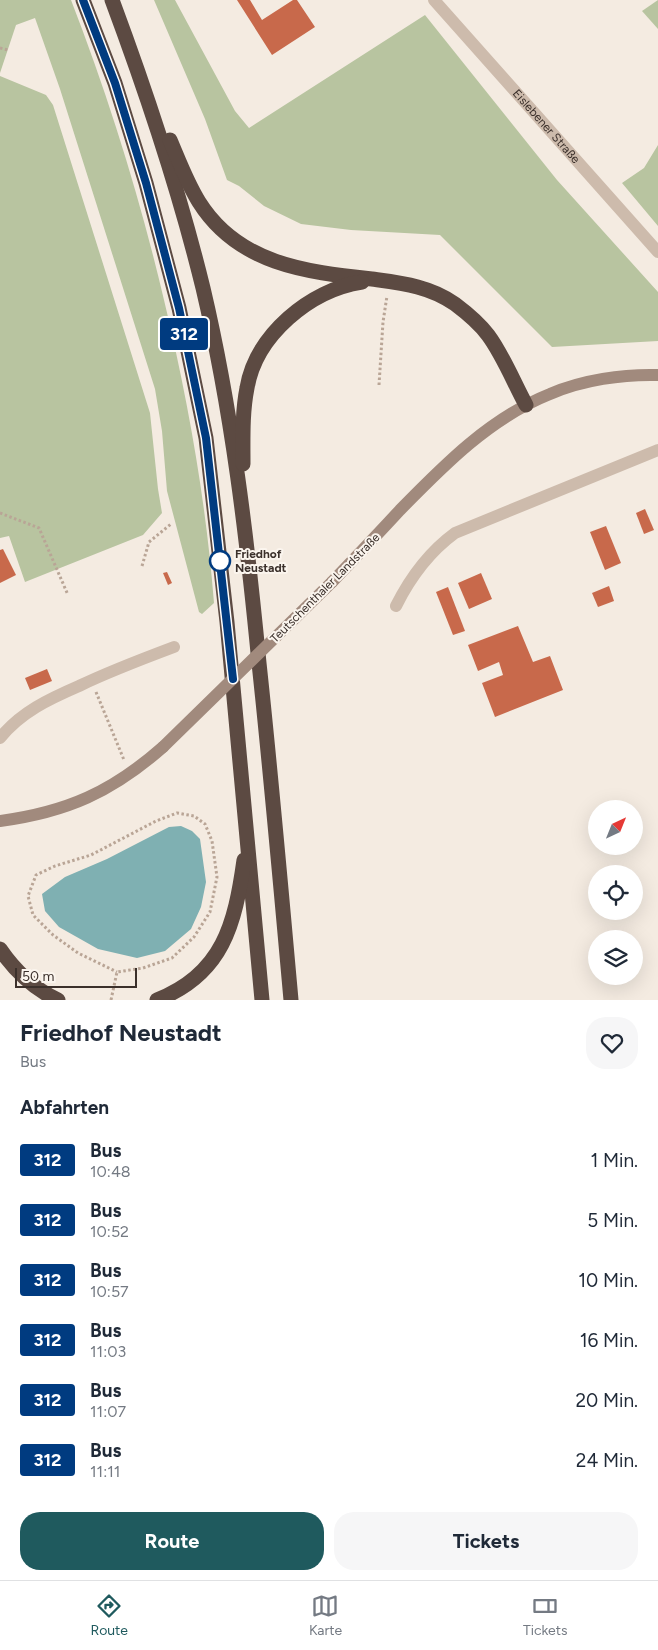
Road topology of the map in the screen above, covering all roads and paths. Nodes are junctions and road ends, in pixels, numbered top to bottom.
1 (83, 0) edge
2 (112, 0) edge
3 (434, 0) edge
4 (0, 48) edge
5 (8, 50) dead end
6 (136, 63) junction
7 (658, 252) edge
8 (382, 280) junction
9 (658, 375) edge
10 (379, 385) dead end
11 (526, 405) junction
12 (658, 450) edge
13 (242, 503) junction
14 (0, 513) edge
15 (171, 524) dead end
16 (142, 566) dead end
17 (68, 595) dead end
18 (396, 606) dead end
19 (174, 647) dead end
20 (91, 680) junction
21 (0, 738) edge
22 (124, 760) dead end
23 (0, 820) edge
24 (248, 834) junction
25 (0, 949) edge
26 (117, 972) junction
27 (58, 1000) edge
28 (111, 1000) edge
29 (157, 1000) edge
30 (262, 1000) edge
31 (291, 1000) edge

1 - 24 highway
2 - 6 highway
3 - 7 street, Eislebener Straße
4 - 5 path
6 - 8 highway
6 - 13 highway
8 - 10 path
8 - 11 highway
8 - 13 highway
9 - 11 street, Teutschenthaler Landstraße
11 - 23 street, Teutschenthaler Landstraße, bridge
12 - 18 street
13 - 31 highway
14 - 17 path
15 - 16 path
19 - 20 street
20 - 21 street
20 - 22 path
24 - 29 highway
24 - 30 highway
25 - 27 highway
26 - 26 path
26 - 28 path

